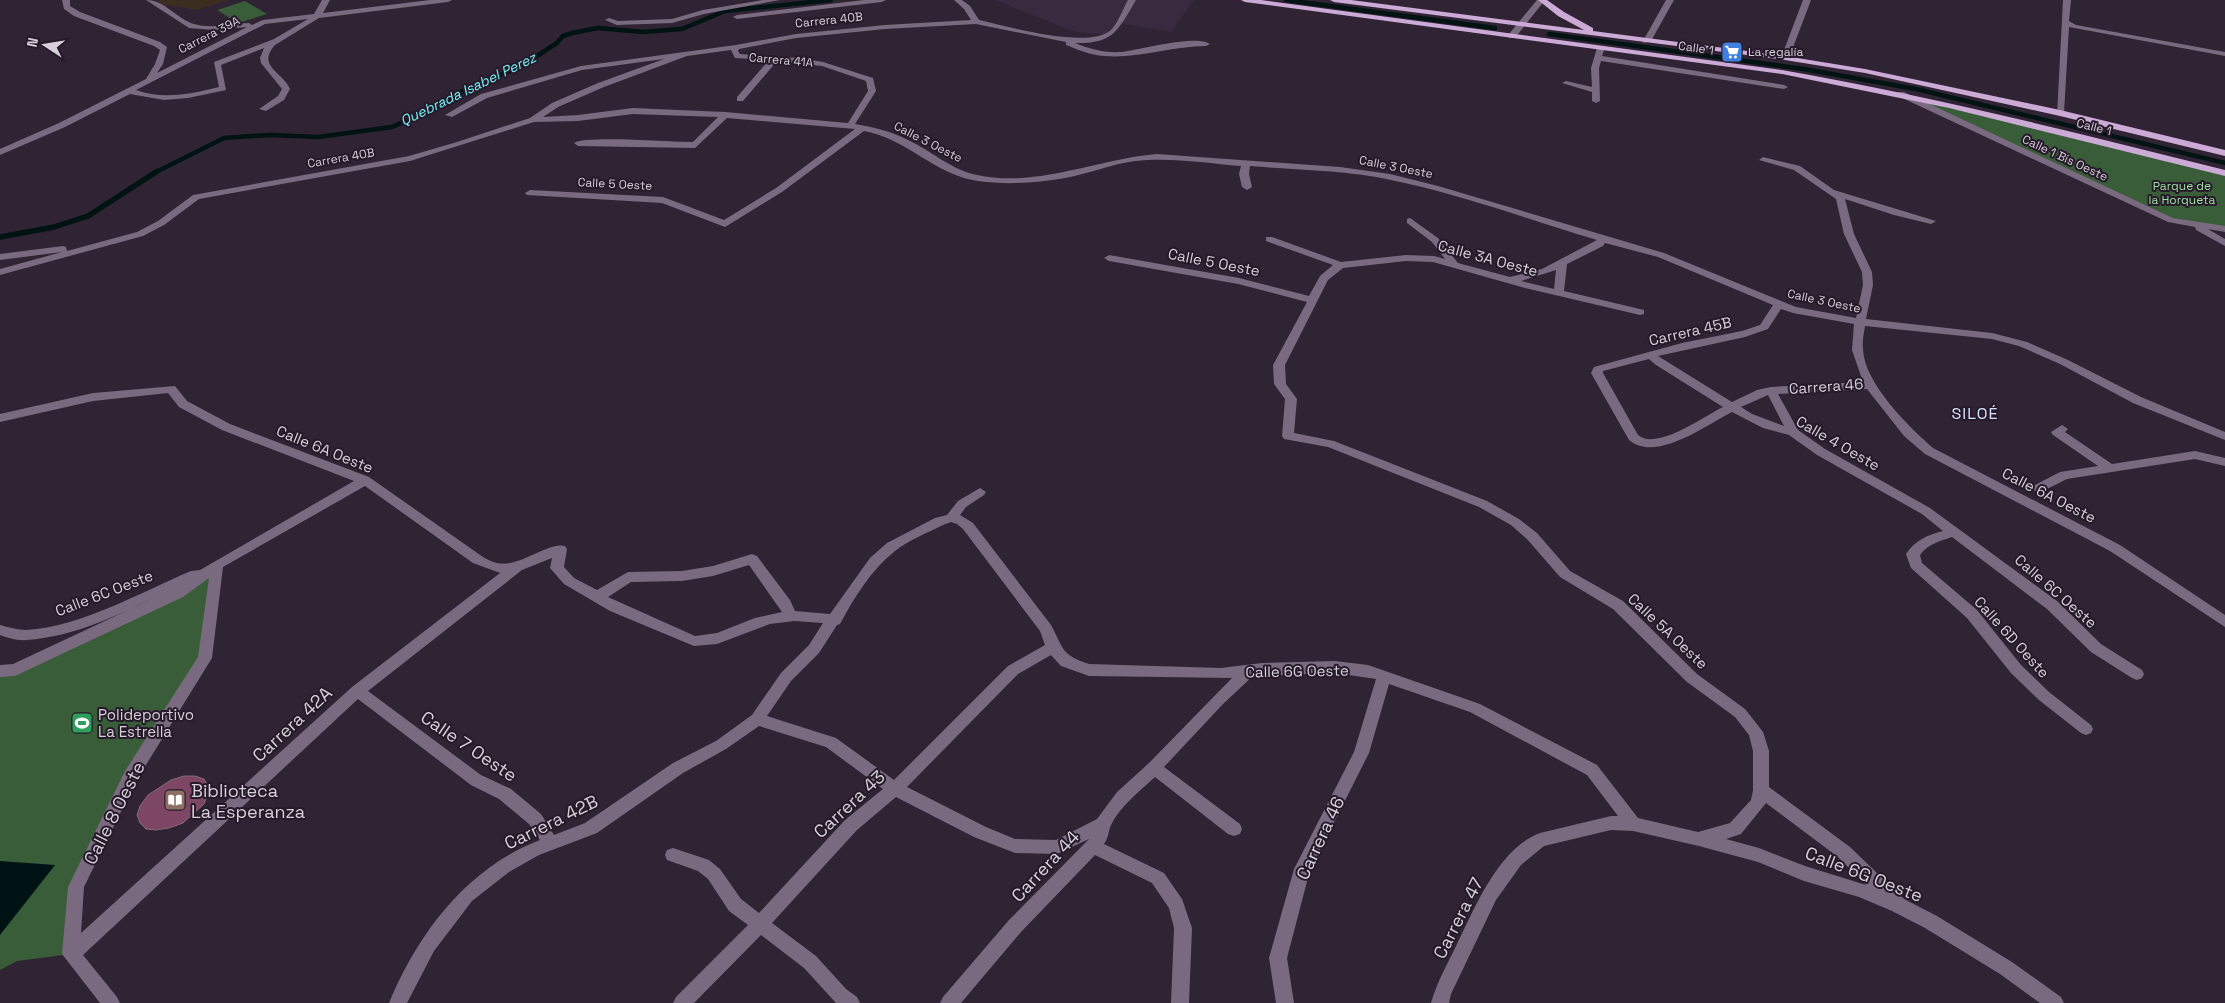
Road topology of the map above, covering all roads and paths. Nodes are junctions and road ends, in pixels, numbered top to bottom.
1 (66, 0) edge
2 (150, 0) edge
3 (326, 0) edge
4 (448, 0) edge
5 (776, 0) edge
6 (882, 0) edge
7 (958, 0) edge
8 (1132, 0) edge
9 (1245, 0) edge
10 (1334, 0) edge
11 (1541, 0) edge
12 (1670, 0) edge
13 (1807, 0) edge
14 (2066, 0) edge
15 (316, 16) junction
16 (737, 17) dead end
17 (609, 20) dead end
18 (263, 22) junction
19 (976, 22) junction
20 (1521, 24) junction
21 (2069, 26) junction
22 (1604, 35) junction
23 (1512, 36) junction
24 (1065, 40) junction
25 (276, 41) junction
26 (1647, 41) junction
27 (1206, 44) dead end
28 (736, 47) junction
29 (1600, 47) junction
30 (685, 54) junction
31 (2225, 54) edge
32 (1599, 58) junction
33 (1785, 58) junction
34 (774, 59) junction
35 (149, 81) junction
36 (1566, 83) dead end
37 (1784, 87) dead end
38 (130, 91) junction
39 (1596, 91) junction
40 (1900, 93) junction
41 (740, 99) dead end
42 (1596, 101) dead end
43 (263, 109) dead end
44 (2060, 113) junction
45 (725, 114) junction
46 (449, 115) dead end
47 (533, 120) junction
48 (850, 126) junction
49 (862, 128) junction
50 (578, 143) dead end
51 (0, 152) edge
52 (2225, 153) edge
53 (1762, 160) dead end
54 (1246, 164) junction
55 (2225, 173) edge
56 (1248, 188) dead end
57 (1831, 192) junction
58 (530, 193) dead end
59 (1410, 221) dead end
60 (1930, 221) dead end
61 (2194, 226) junction
62 (2225, 229) edge
63 (1269, 239) dead end
64 (1602, 240) junction
65 (2225, 243) edge
66 (108, 245) junction
67 (0, 257) edge
68 (1110, 258) dead end
69 (1562, 263) junction
70 (1340, 265) junction
71 (1455, 265) junction
72 (0, 272) edge
73 (1512, 280) junction
74 (1559, 293) junction
75 (1312, 300) junction
76 (1779, 304) junction
77 (1640, 312) dead end
78 (1860, 322) junction
79 (1651, 355) junction
80 (1870, 385) junction
81 (1771, 391) junction
82 (1732, 408) junction
83 (0, 418) edge
84 (2062, 429) dead end
85 (1793, 432) junction
86 (2225, 436) edge
87 (1640, 443) joint
88 (2225, 462) edge
89 (2110, 468) junction
90 (365, 480) junction
91 (2039, 488) dead end
92 (980, 492) dead end
93 (951, 518) junction
94 (1954, 532) junction
95 (217, 565) junction
96 (517, 567) junction
97 (598, 596) junction
98 (791, 617) junction
99 (835, 620) junction
100 (2225, 622) edge
101 (0, 630) edge
102 (1053, 647) junction
103 (0, 670) edge
104 (1250, 670) junction
105 (2137, 674) dead end
106 (1384, 677) junction
107 (357, 690) junction
108 (757, 719) junction
109 (2086, 729) dead end
110 (1154, 768) junction
111 (895, 789) junction
112 (1761, 790) junction
113 (1103, 824) junction
114 (1633, 824) junction
115 (1234, 829) dead end
116 (1698, 839) junction
117 (551, 844) junction
118 (1092, 846) junction
119 (673, 854) dead end
120 (1898, 905) junction
121 (761, 923) junction
122 (71, 954) junction
123 (111, 1003) edge
124 (398, 1003) edge
125 (682, 1003) edge
126 (851, 1003) edge
127 (949, 1003) edge
128 (1180, 1003) edge
129 (1285, 1003) edge
130 (1440, 1003) edge
131 (2056, 1003) edge

1 - 35 street
2 - 18 street
3 - 15 street
4 - 15 street, Carrera 39A
5 - 17 street
6 - 16 street
7 - 19 street
8 - 24 street
9 - 23 main road, Calle 1
10 - 20 main road, Calle 1
11 - 20 street
11 - 22 main road
12 - 26 street
13 - 33 street
14 - 21 street
15 - 18 street, Carrera 39A
15 - 25 street
18 - 35 street, Carrera 39A
19 - 24 street, Carrera 40B
19 - 28 street, Carrera 40B
20 - 22 main road, Calle 1
20 - 23 street
21 - 31 street
21 - 44 street
22 - 26 main road, Calle 1
23 - 29 main road, Calle 1
24 - 27 street
25 - 38 street
25 - 43 street
26 - 33 main road, Calle 1
28 - 30 street, Carrera 40B
28 - 34 street, Carrera 41A
29 - 32 street
29 - 40 main road, Calle 1
30 - 46 street, Carrera 40B
30 - 47 street, Carrera 40B
32 - 37 street
32 - 39 street
33 - 44 main road, Calle 1
34 - 41 street
34 - 48 street, Carrera 41A
35 - 38 street, Carrera 39A
36 - 39 street
38 - 51 street, Carrera 39A
39 - 42 street
40 - 55 main road, Calle 1
40 - 61 street, Calle 1 Bis Oeste
44 - 52 main road, Calle 1
45 - 47 street, Calle 3 Oeste
45 - 48 street, Calle 3 Oeste
45 - 50 street
47 - 66 street, Carrera 40B
48 - 49 street, Calle 3 Oeste
49 - 54 street, Calle 3 Oeste
49 - 58 street, Calle 5 Oeste
53 - 57 street, Carrera 46
54 - 56 street
54 - 64 street, Calle 3 Oeste
57 - 60 street
57 - 78 street, Carrera 46
59 - 71 street
61 - 62 street, Calle 1 Bis Oeste
61 - 65 street
63 - 70 street, Calle 3A Oeste
64 - 69 street
64 - 76 street, Calle 3 Oeste
66 - 67 street
66 - 72 street, Carrera 40B
68 - 75 street, Calle 5 Oeste
69 - 73 street
69 - 74 street
70 - 71 street, Calle 3A Oeste
70 - 75 street
71 - 73 street, Calle 3A Oeste
73 - 74 street, Calle 3A Oeste
74 - 77 street, Calle 3A Oeste
75 - 112 street, Calle 5A Oeste
76 - 78 street, Calle 3 Oeste
76 - 79 street, Carrera 45B
78 - 80 street, Carrera 46
78 - 86 street, Calle 3 Oeste
79 - 82 street, Calle 4 Oeste
79 - 87 street, Carrera 45B
80 - 81 street, Carrera 46
80 - 100 street, Calle 6A Oeste
81 - 82 street, Carrera 46
81 - 85 street
82 - 85 street, Calle 4 Oeste
82 - 87 street, Carrera 46
83 - 90 street, Calle 6A Oeste
84 - 89 street
85 - 94 street, Calle 4 Oeste
88 - 89 street
89 - 91 street
90 - 95 street
90 - 96 street, Calle 6A Oeste
92 - 93 street
93 - 99 street
93 - 102 street, Calle 6G Oeste
94 - 105 street, Calle 6C Oeste
94 - 109 street, Calle 6D Oeste
95 - 101 street, Calle 6C Oeste
95 - 103 street
95 - 122 street, Calle 8 Oeste
96 - 97 street, Carrera 42A
96 - 107 street, Carrera 42A
97 - 98 street
97 - 98 street
98 - 99 street
99 - 108 street
102 - 104 street, Calle 6G Oeste
102 - 111 street, Carrera 43
104 - 106 street, Calle 6G Oeste
104 - 110 street, Carrera 44
106 - 114 street, Calle 6G Oeste
106 - 129 street, Carrera 46
107 - 117 street, Calle 7 Oeste
107 - 122 street, Carrera 42A
108 - 111 street
108 - 117 street, Carrera 42B
110 - 113 street, Carrera 44
110 - 115 street
111 - 113 street
111 - 121 street, Carrera 43
112 - 116 street, Calle 6G Oeste
112 - 120 street
113 - 118 street, Carrera 44
114 - 116 street, Calle 6G Oeste
114 - 130 street, Carrera 47
116 - 120 street, Calle 6G Oeste
117 - 124 street, Carrera 42B
118 - 127 street, Carrera 44
118 - 128 street
119 - 121 street
120 - 131 street, Calle 6G Oeste
121 - 125 street, Carrera 43
121 - 126 street
122 - 123 street

